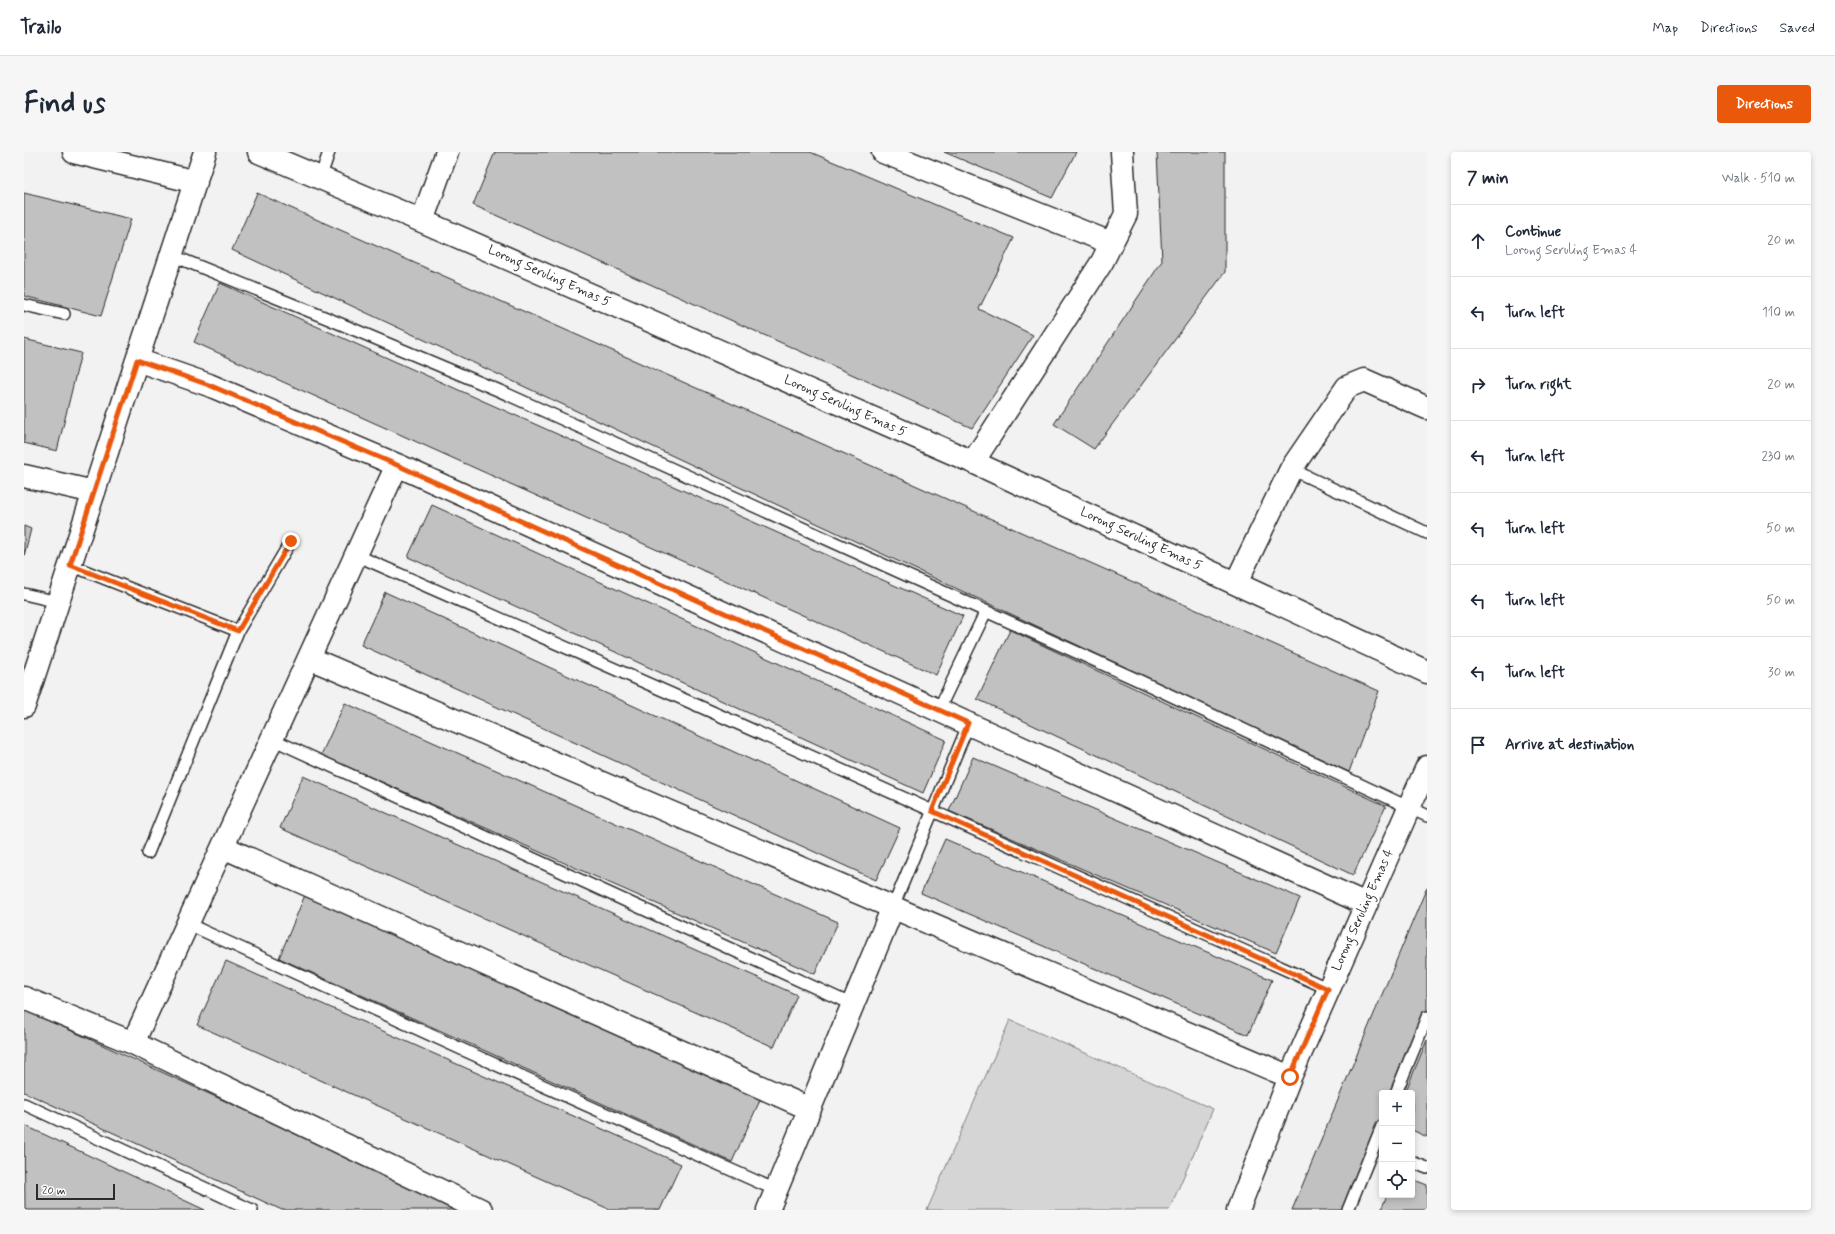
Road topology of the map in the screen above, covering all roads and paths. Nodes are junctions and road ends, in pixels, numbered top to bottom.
1 (74, 152) edge
2 (205, 152) edge
3 (259, 152) edge
4 (329, 152) edge
5 (447, 152) edge
6 (883, 152) edge
7 (1122, 152) edge
8 (320, 179) junction
9 (196, 182) junction
10 (422, 221) junction
11 (1112, 243) junction
12 (171, 255) junction
13 (24, 305) edge
14 (64, 314) dead end
15 (137, 360) junction
16 (1427, 408) edge
17 (974, 462) junction
18 (397, 465) junction
19 (1291, 469) junction
20 (24, 476) edge
21 (94, 492) junction
22 (1427, 533) edge
23 (291, 541) dead end
24 (356, 555) junction
25 (70, 565) junction
26 (1236, 583) junction
27 (24, 594) edge
28 (58, 602) junction
29 (986, 611) junction
30 (238, 631) junction
31 (309, 658) junction
32 (1427, 672) edge
33 (24, 706) edge
34 (939, 709) junction
35 (968, 723) junction
36 (272, 739) junction
37 (1427, 767) edge
38 (932, 811) junction
39 (1418, 812) edge
40 (223, 847) junction
41 (148, 852) dead end
42 (1366, 904) junction
43 (893, 907) junction
44 (188, 924) junction
45 (1328, 989) junction
46 (24, 998) edge
47 (853, 1004) junction
48 (1427, 1017) edge
49 (133, 1043) junction
50 (1290, 1077) junction
51 (1397, 1090) edge
52 (24, 1104) edge
53 (810, 1109) junction
54 (1378, 1147) edge
55 (1415, 1163) edge
56 (1427, 1168) edge
57 (776, 1190) junction
58 (252, 1210) edge
59 (482, 1210) edge
60 (768, 1210) edge
61 (1238, 1210) edge
62 (1348, 1210) edge

1 - 9 street
2 - 9 street
3 - 8 street, Lorong Seruling Emas 5
4 - 8 lane
5 - 10 street
6 - 11 street
7 - 11 street
8 - 10 street, Lorong Seruling Emas 5
9 - 12 street
10 - 17 street, Lorong Seruling Emas 5
11 - 17 street
12 - 15 street
12 - 29 lane
13 - 14 lane
15 - 18 street
15 - 21 street
16 - 19 street
17 - 26 street, Lorong Seruling Emas 5
18 - 24 street
18 - 34 street
19 - 22 lane
19 - 26 street
20 - 21 street
21 - 25 street
23 - 30 lane
24 - 31 street
24 - 38 lane
25 - 28 street
25 - 30 lane
26 - 32 street, Lorong Seruling Emas 5
27 - 28 lane
28 - 33 street
29 - 34 lane
29 - 39 lane
30 - 41 lane
31 - 36 street
31 - 43 street
34 - 35 street
35 - 38 lane
35 - 42 street
36 - 40 street
36 - 47 lane
37 - 39 street, Lorong Seruling Emas 4
38 - 43 lane
38 - 45 lane
39 - 42 street, Lorong Seruling Emas 4
40 - 44 street
40 - 53 street
42 - 45 street, Lorong Seruling Emas 4
43 - 47 street
43 - 50 street
44 - 49 street
44 - 57 lane
45 - 50 street, Lorong Seruling Emas 4
46 - 49 street
47 - 53 street
48 - 51 lane
49 - 59 street
50 - 61 street, Lorong Seruling Emas 4
52 - 58 lane
53 - 57 street
54 - 62 lane
55 - 56 lane
57 - 60 street

